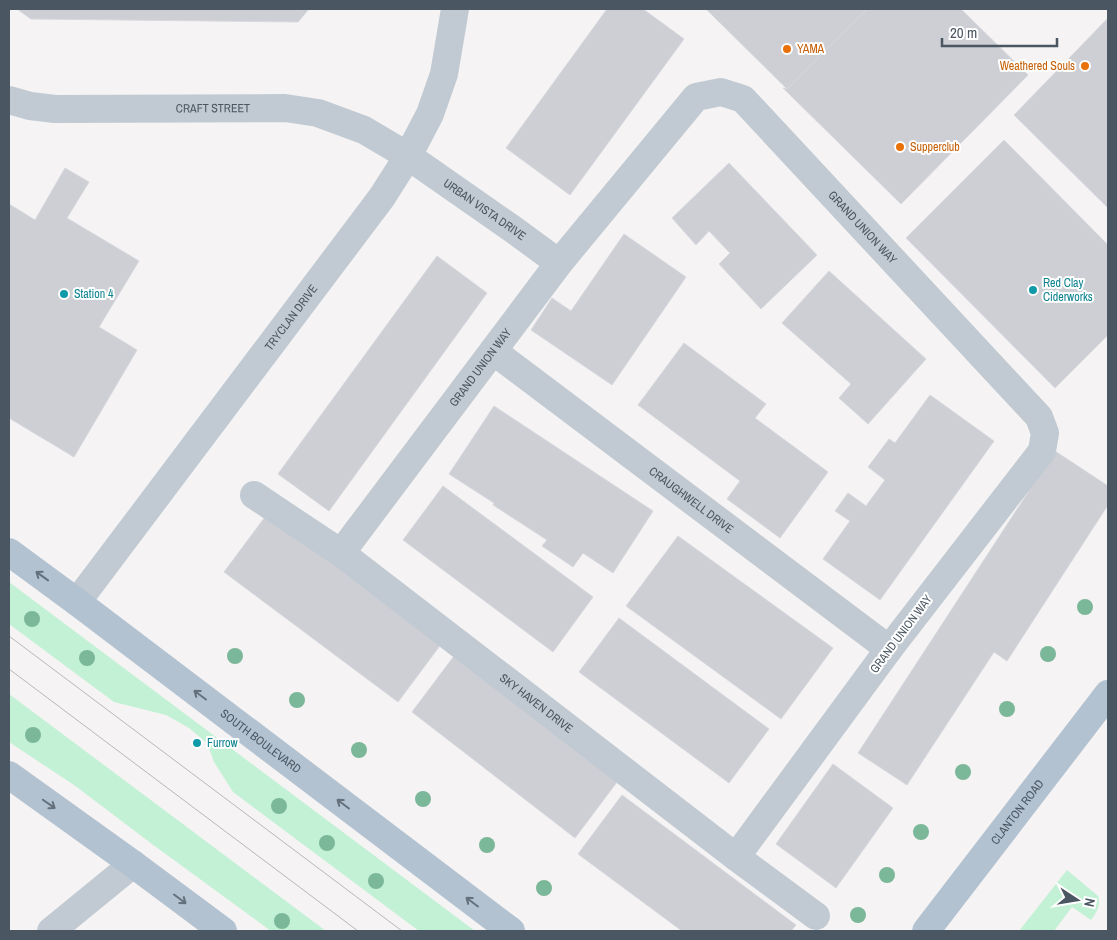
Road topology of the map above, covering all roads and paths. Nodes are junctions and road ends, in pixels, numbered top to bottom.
1 (455, 9) edge
2 (9, 100) edge
3 (408, 156) junction
4 (559, 263) junction
5 (493, 351) junction
6 (254, 495) dead end
7 (9, 552) edge
8 (341, 552) junction
9 (77, 602) junction
10 (889, 649) junction
11 (1108, 694) edge
12 (9, 776) edge
13 (736, 857) junction
14 (133, 864) junction
15 (816, 916) dead end
16 (52, 931) edge
17 (223, 931) edge
18 (511, 931) edge
19 (926, 931) edge

1 - 3 street, TRYCLAN DRIVE
2 - 3 street, CRAFT STREET
3 - 4 street, URBAN VISTA DRIVE
3 - 9 street, TRYCLAN DRIVE
4 - 5 street, GRAND UNION WAY
4 - 10 street, GRAND UNION WAY
5 - 8 street, GRAND UNION WAY
5 - 10 street, CRAUGHWELL DRIVE
6 - 8 street, SKY HAVEN DRIVE
9 -> 7 main road, SOUTH BOULEVARD
8 - 13 street, SKY HAVEN DRIVE
18 -> 9 main road, SOUTH BOULEVARD
10 - 13 street, GRAND UNION WAY
11 - 19 main road, CLANTON ROAD
12 -> 14 main road
13 - 15 street, SKY HAVEN DRIVE
14 - 16 street
14 -> 17 main road

